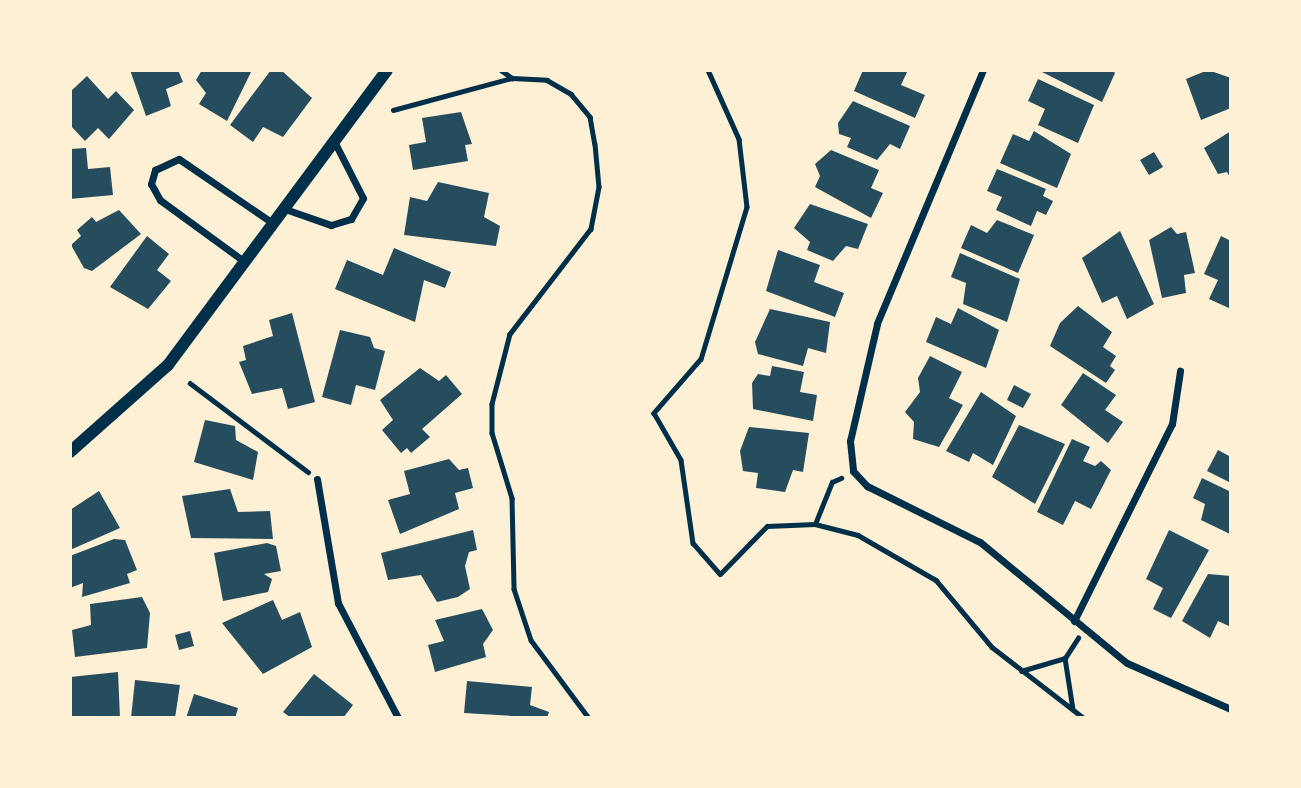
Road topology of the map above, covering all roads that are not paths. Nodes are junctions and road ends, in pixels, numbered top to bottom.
1 (387, 70) edge
2 (983, 70) edge
3 (335, 143) junction
4 (285, 209) junction
5 (274, 224) junction
6 (246, 262) junction
7 (1180, 371) dead end
8 (70, 452) edge
9 (317, 479) road end
10 (1074, 621) junction
11 (1231, 709) edge
12 (398, 718) edge

1 - 3 street
2 - 10 street
3 - 4 street
3 - 4 street
4 - 5 street
5 - 6 street
5 - 6 street
6 - 8 street
7 - 10 street
9 - 12 street
10 - 11 street

